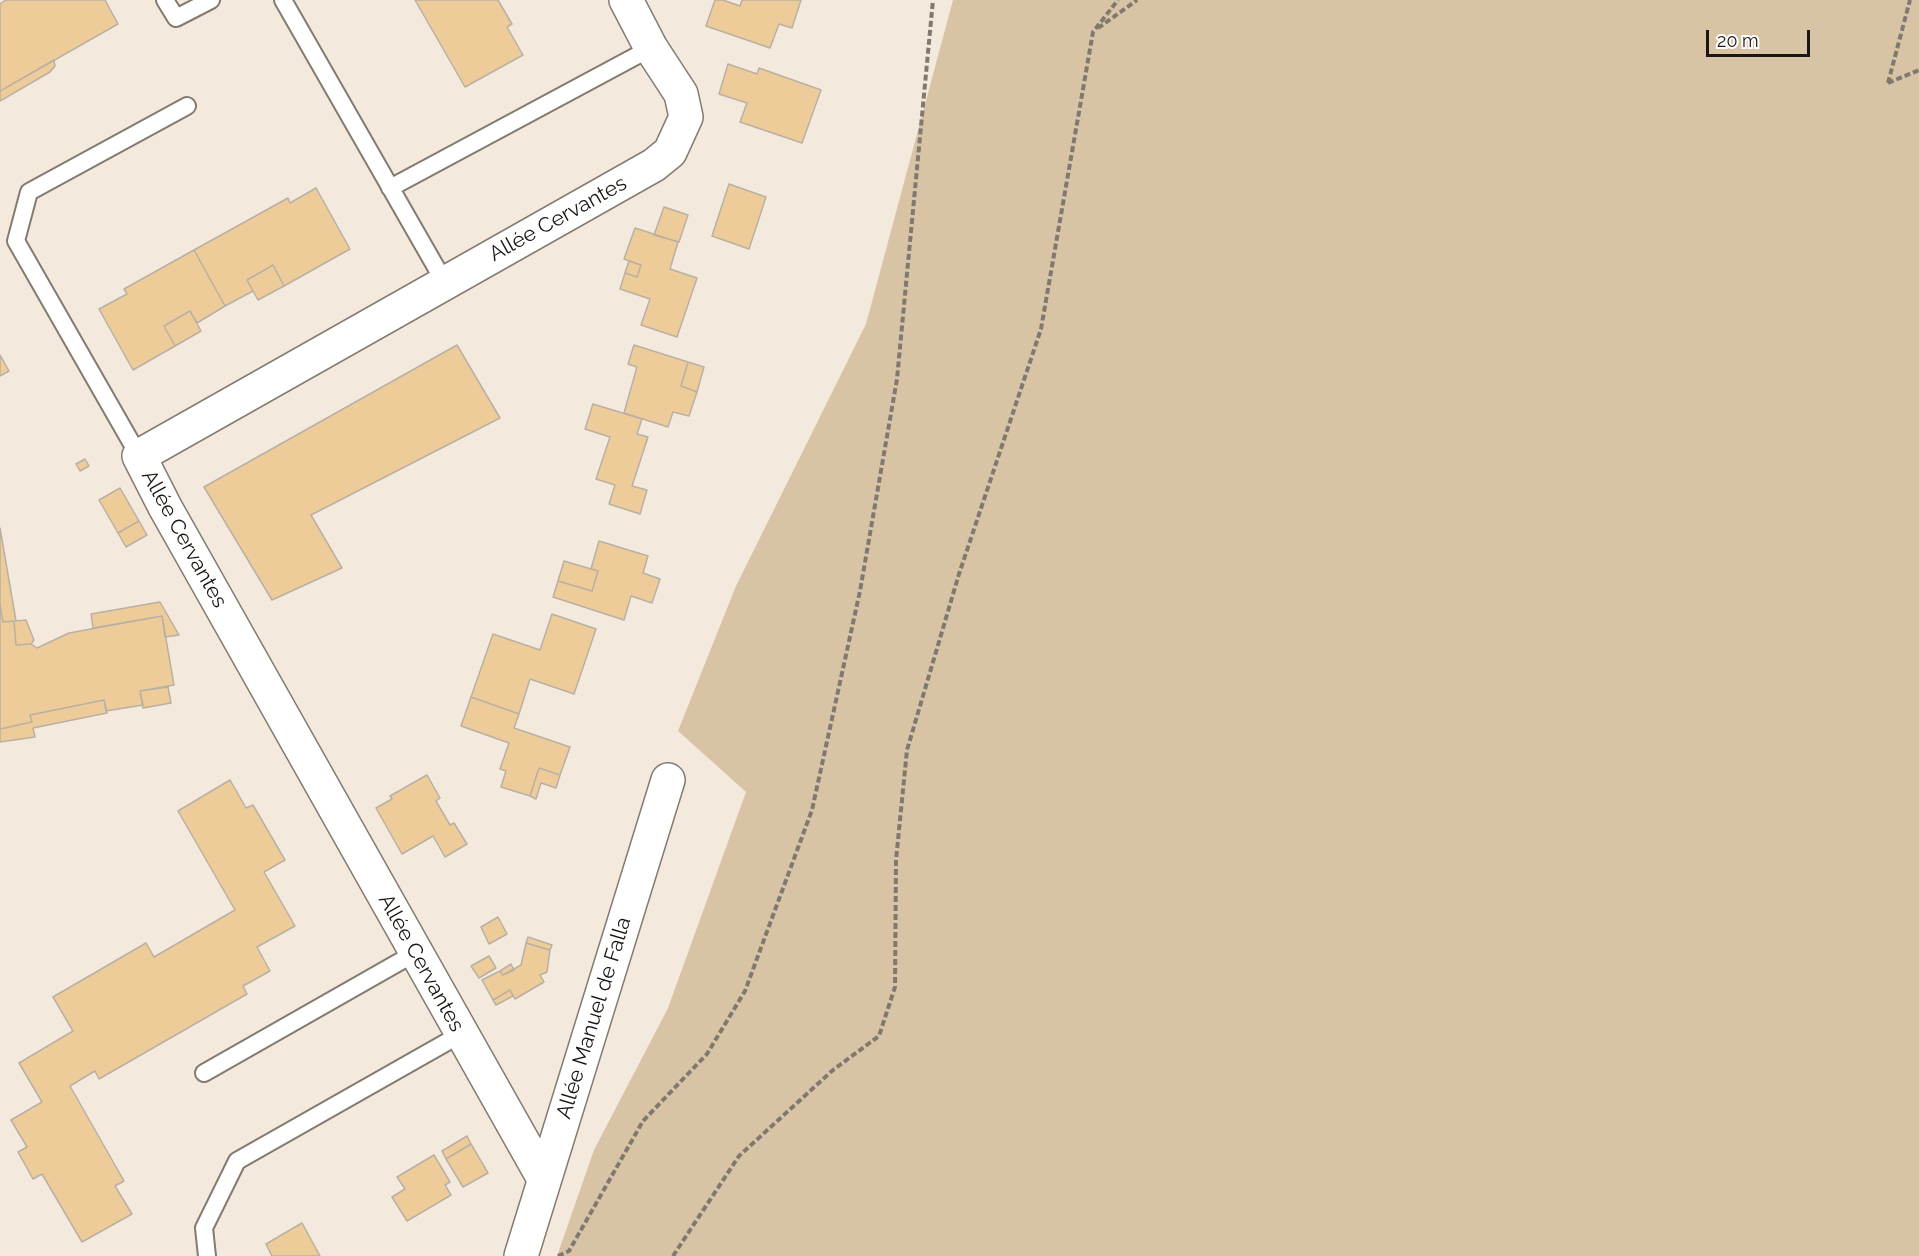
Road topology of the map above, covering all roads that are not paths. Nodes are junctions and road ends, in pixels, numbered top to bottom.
1 (165, 0) edge
2 (211, 0) edge
3 (283, 0) edge
4 (626, 0) edge
5 (651, 48) junction
6 (187, 106) dead end
7 (390, 188) junction
8 (445, 283) junction
9 (139, 456) junction
10 (668, 780) dead end
11 (415, 953) junction
12 (461, 1034) junction
13 (204, 1073) dead end
14 (544, 1179) junction
15 (207, 1256) edge
16 (521, 1256) edge

1 - 2 lane
3 - 7 lane
4 - 5 street, Allée Cervantes
5 - 7 lane
5 - 8 street, Allée Cervantes
6 - 9 lane
7 - 8 lane
8 - 9 street, Allée Cervantes
9 - 11 street, Allée Cervantes
10 - 14 street, Allée Manuel de Falla
11 - 12 street, Allée Cervantes
11 - 13 lane
12 - 14 street, Allée Cervantes
12 - 15 lane
14 - 16 street, Allée Manuel de Falla

